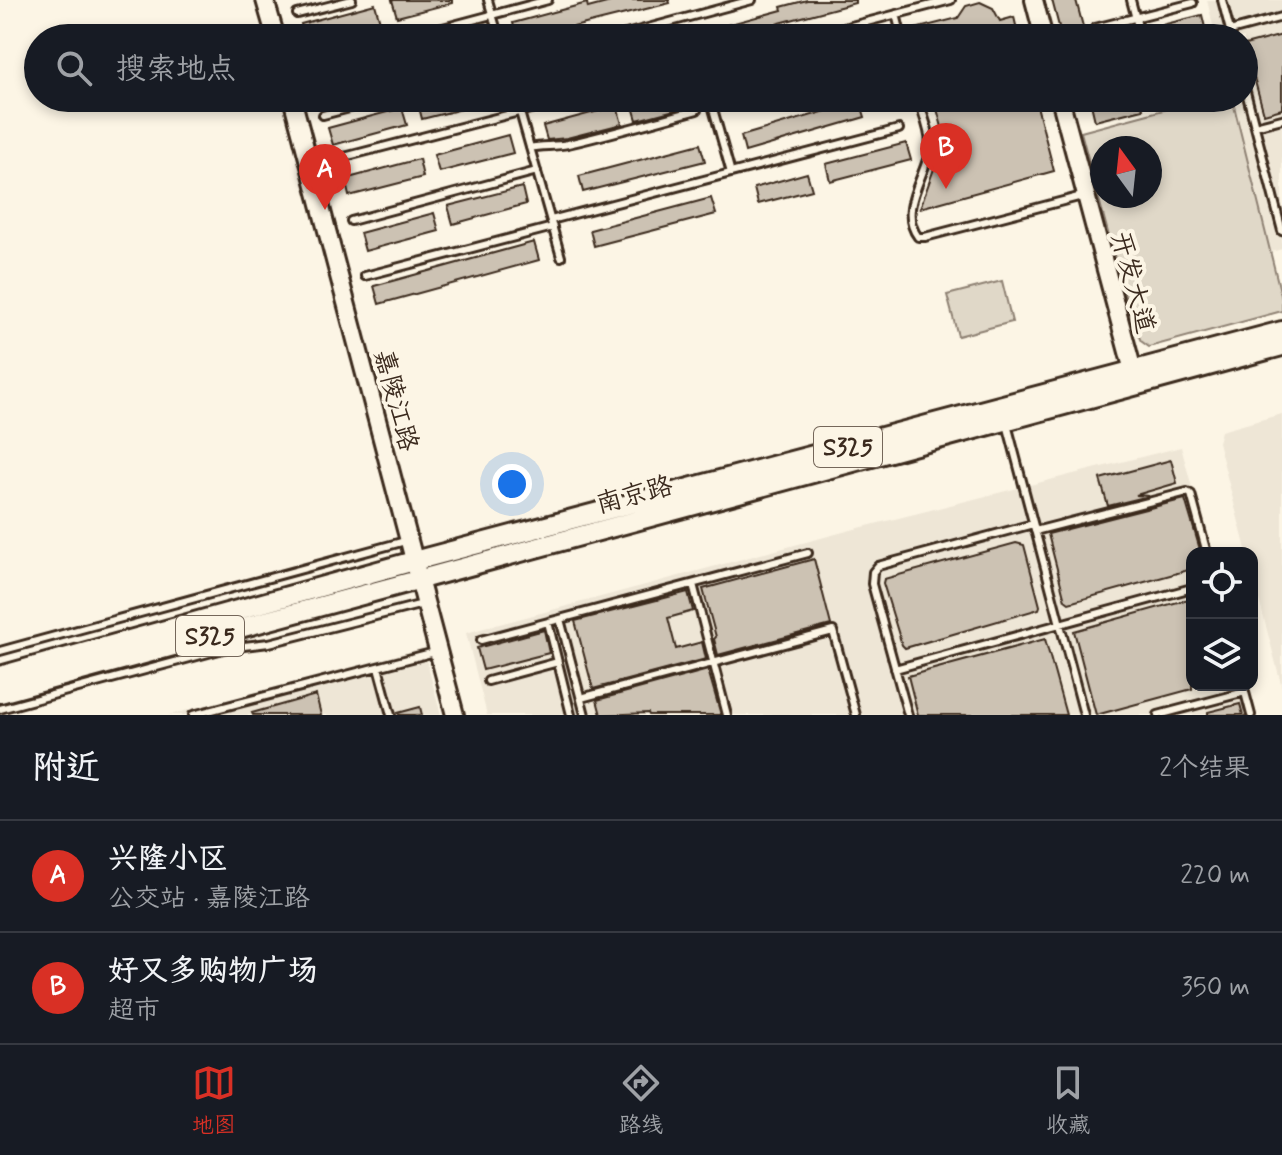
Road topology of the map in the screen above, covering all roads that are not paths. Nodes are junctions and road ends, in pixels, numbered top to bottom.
1 (265, 0) edge
2 (352, 0) edge
3 (488, 0) edge
4 (548, 0) edge
5 (752, 0) edge
6 (951, 0) edge
7 (1034, 0) edge
8 (1131, 0) edge
9 (1222, 0) edge
10 (1193, 3) dead end
11 (297, 14) dead end
12 (896, 14) junction
13 (492, 15) junction
14 (1136, 17) junction
15 (1282, 17) edge
16 (272, 24) edge
17 (458, 24) edge
18 (495, 24) edge
19 (663, 24) edge
20 (858, 24) edge
21 (898, 24) edge
22 (1040, 24) edge
23 (1110, 24) edge
24 (1138, 24) edge
25 (1228, 24) edge
26 (1258, 25) edge
27 (296, 112) edge
28 (334, 112) edge
29 (520, 112) joint
30 (690, 112) edge
31 (714, 112) edge
32 (922, 112) edge
33 (1064, 112) edge
34 (1251, 112) edge
35 (323, 115) dead end
36 (1282, 119) edge
37 (1255, 126) junction
38 (899, 129) dead end
39 (530, 148) junction
40 (310, 166) junction
41 (537, 171) junction
42 (731, 173) junction
43 (1086, 195) junction
44 (351, 221) dead end
45 (552, 223) junction
46 (1282, 227) edge
47 (561, 257) dead end
48 (365, 276) dead end
49 (1282, 331) edge
50 (1282, 346) edge
51 (1134, 378) junction
52 (1006, 420) junction
53 (1034, 528) junction
54 (409, 540) junction
55 (1205, 547) edge
56 (808, 553) dead end
57 (417, 570) junction
58 (693, 584) junction
59 (1186, 590) edge
60 (426, 603) junction
61 (560, 619) junction
62 (548, 622) junction
63 (1060, 624) junction
64 (481, 640) dead end
65 (0, 651) edge
66 (439, 651) junction
67 (558, 662) junction
68 (714, 663) junction
69 (378, 667) junction
70 (895, 669) junction
71 (0, 676) edge
72 (488, 681) dead end
73 (1234, 691) edge
74 (1245, 691) edge
75 (0, 693) edge
76 (581, 698) junction
77 (0, 709) edge
78 (209, 713) edge
79 (193, 715) edge
80 (391, 715) edge
81 (455, 715) edge
82 (571, 715) edge
83 (585, 715) edge
84 (727, 715) edge
85 (856, 715) edge
86 (908, 715) edge
87 (1084, 715) edge
88 (1158, 715) edge
89 (1251, 715) edge

1 - 16 street
2 - 11 lane
3 - 13 lane
4 - 13 lane
5 - 19 lane
6 - 12 lane
7 - 22 street
8 - 14 lane
9 - 25 lane
10 - 14 lane
12 - 20 lane
12 - 21 lane
13 - 17 lane
13 - 18 lane
14 - 23 lane
14 - 24 lane
15 - 26 lane
27 - 40 street, 嘉陵江路
28 - 35 lane
29 - 39 lane
29 - 40 lane
30 - 39 lane
31 - 42 lane
32 - 43 lane
33 - 43 street, 开发大道
34 - 37 lane
36 - 37 lane
37 - 46 lane
38 - 42 lane
39 - 41 lane
40 - 54 street, 嘉陵江路
41 - 44 lane
41 - 45 lane
42 - 45 lane
43 - 51 street, 开发大道
45 - 47 lane
45 - 48 lane
49 - 51 main road, 南京路 / S325
50 - 51 main road, 南京路 / S325
51 - 52 main road, 南京路 / S325
51 - 57 main road, 南京路 / S325
52 - 53 lane
52 - 57 main road, 南京路 / S325
53 - 55 lane
53 - 63 lane
53 - 70 lane
54 - 57 street, 嘉陵江路
54 - 65 lane
56 - 58 lane
57 - 60 street, 嘉陵江路
57 - 71 main road, 南京路 / S325
57 - 75 main road, 南京路 / S325
58 - 61 lane
58 - 68 lane
59 - 63 lane
60 - 66 street, 嘉陵江路
60 - 77 lane
61 - 62 lane
61 - 76 lane
62 - 64 lane
62 - 67 lane
63 - 70 lane
63 - 87 lane
66 - 69 lane
66 - 81 street, 嘉陵江路
67 - 72 lane
67 - 82 lane
68 - 76 lane
68 - 84 lane
68 - 85 lane
69 - 78 lane
69 - 80 lane
70 - 86 lane
73 - 88 lane
74 - 89 lane
76 - 83 lane
78 - 79 lane

